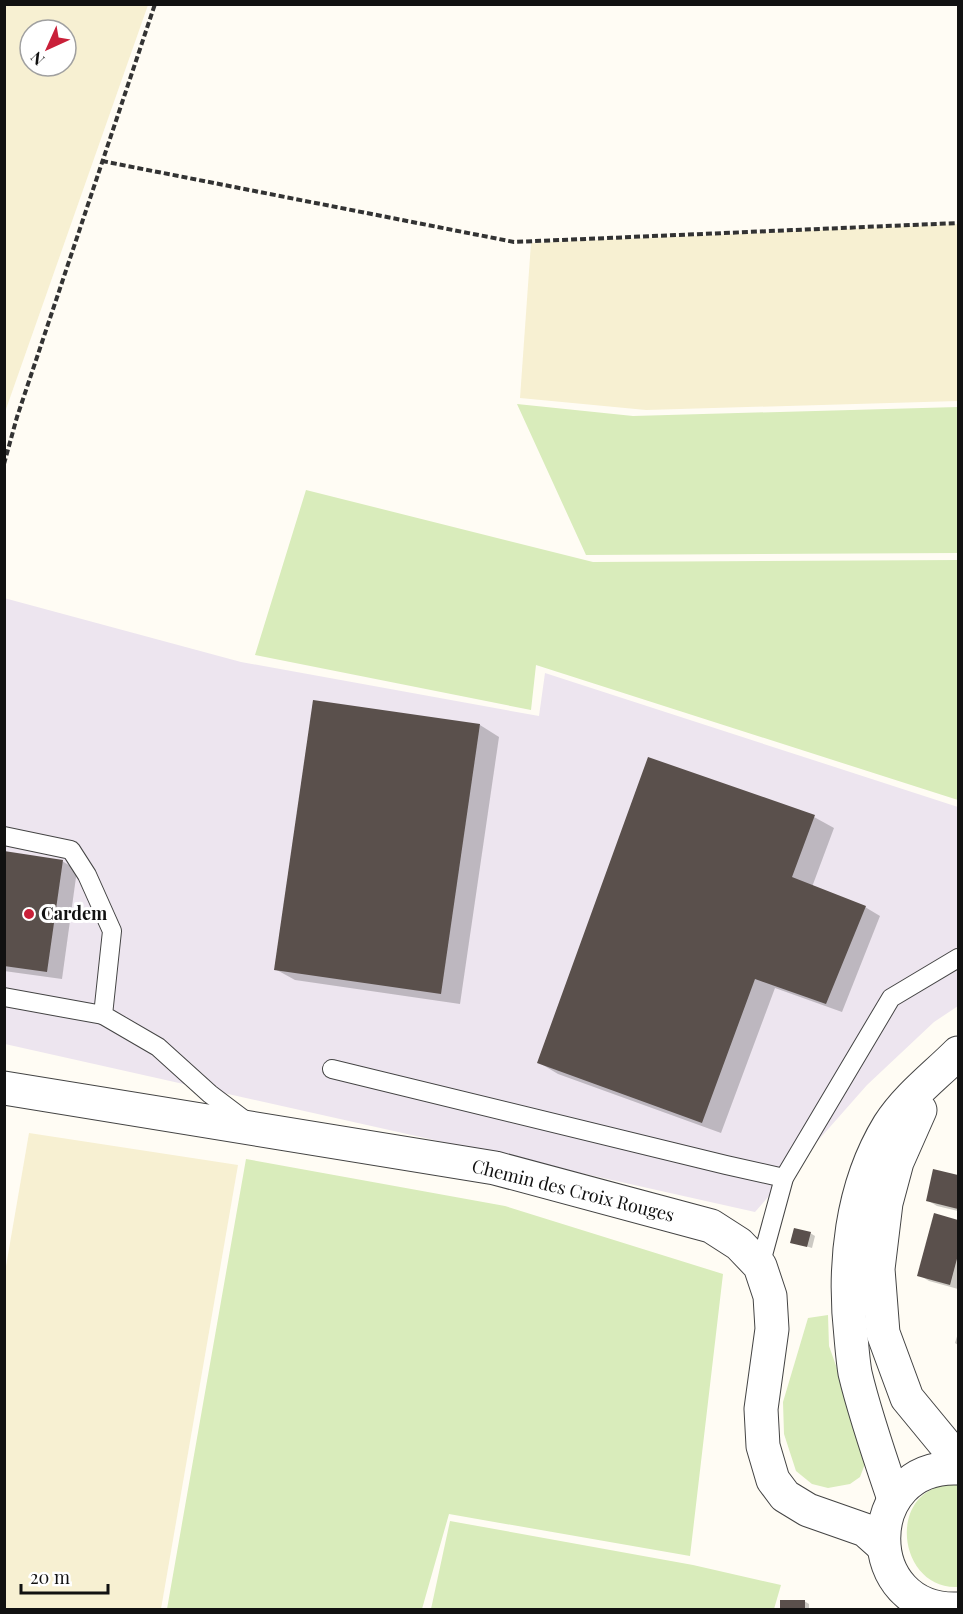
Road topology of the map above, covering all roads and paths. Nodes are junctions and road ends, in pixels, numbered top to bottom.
1 (155, 4) edge
2 (102, 161) junction
3 (958, 223) edge
4 (4, 464) edge
5 (4, 836) edge
6 (958, 958) edge
7 (4, 997) edge
8 (103, 1015) junction
9 (947, 1064) edge
10 (333, 1069) dead end
11 (4, 1089) edge
12 (258, 1130) junction
13 (783, 1178) junction
14 (760, 1266) junction
15 (958, 1460) edge
16 (958, 1468) edge
17 (893, 1501) junction
18 (808, 1510) junction
19 (883, 1546) junction
20 (927, 1607) edge
21 (958, 1609) edge

1 - 2 path
2 - 3 path
2 - 4 path
5 - 8 lane
6 - 13 lane
7 - 8 lane
8 - 12 lane
9 - 15 street
9 - 17 street
10 - 13 lane
11 - 12 street, Chemin des Croix Rouges
12 - 14 street, Chemin des Croix Rouges
13 - 14 lane
14 - 18 street, Chemin des Croix Rouges
16 - 17 street
17 - 18 street
17 - 19 street
18 - 19 street, Chemin des Croix Rouges
19 - 20 street
20 - 21 street

